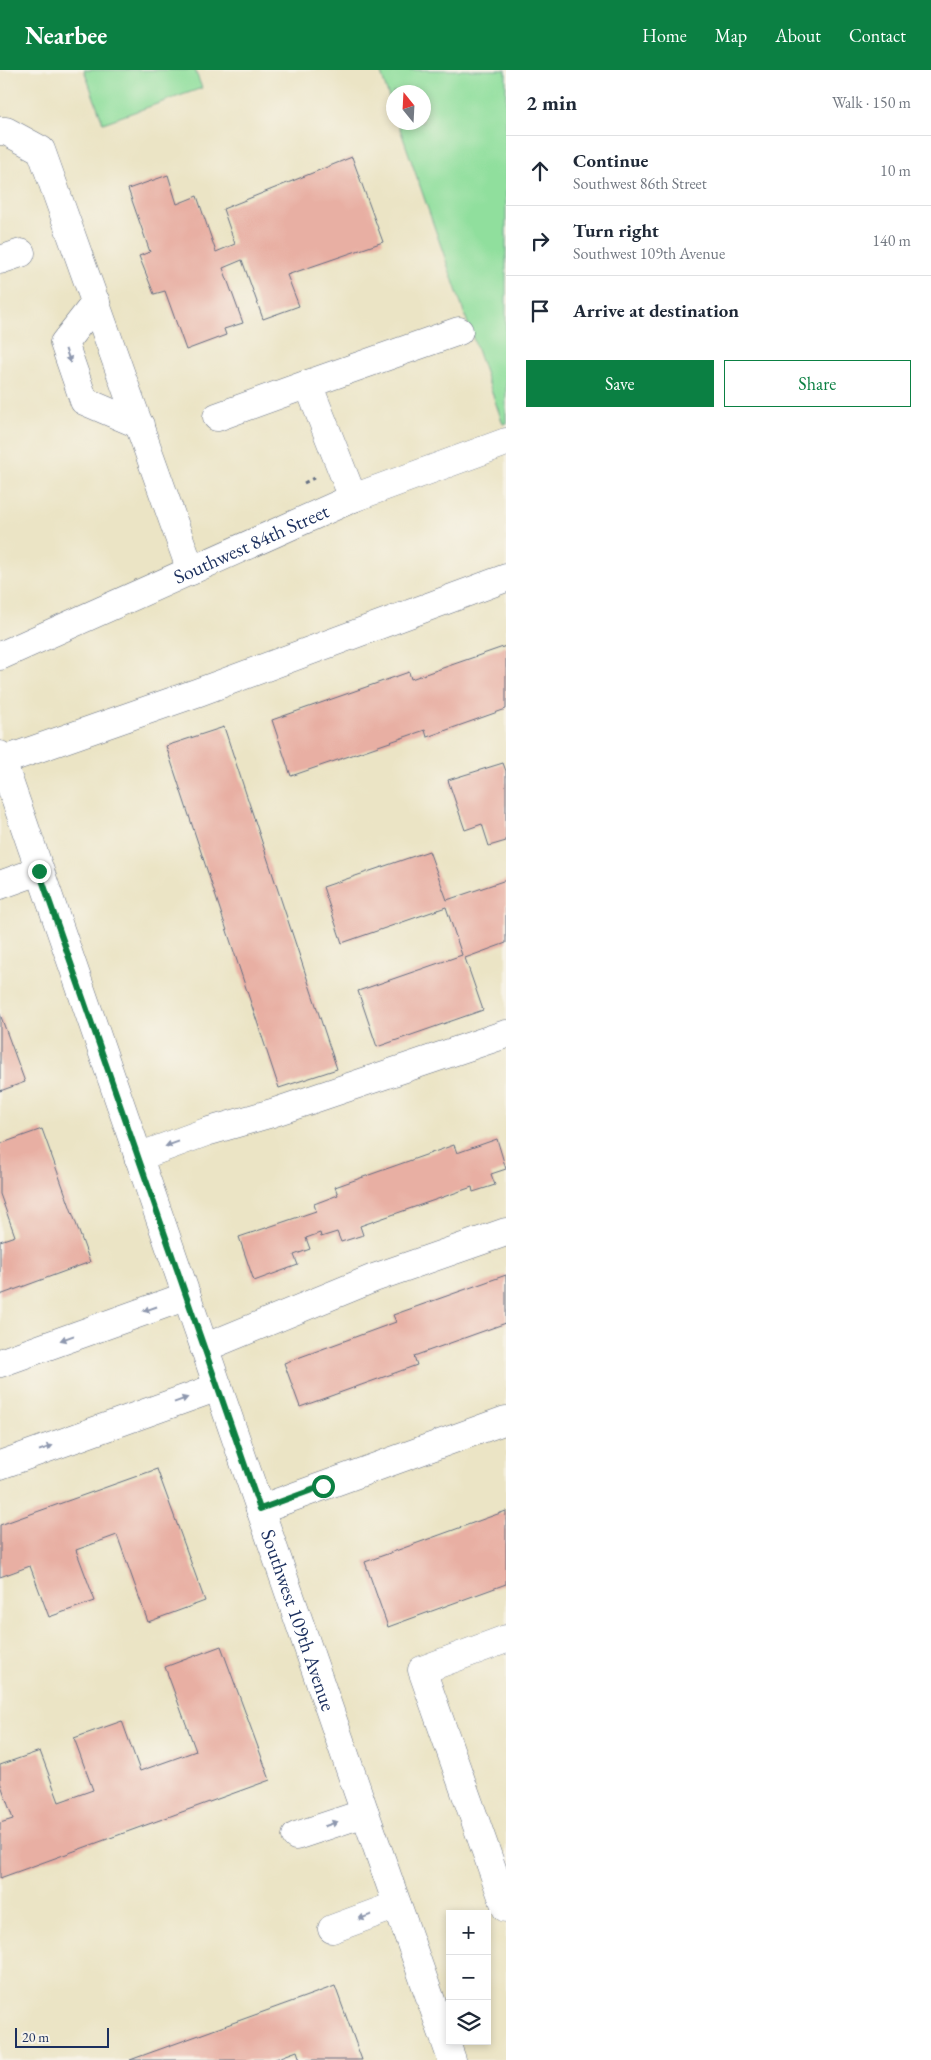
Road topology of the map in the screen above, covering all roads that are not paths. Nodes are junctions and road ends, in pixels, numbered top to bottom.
1 (0, 131) edge
2 (96, 302) junction
3 (459, 331) dead end
4 (308, 384) junction
5 (217, 417) dead end
6 (140, 425) junction
7 (506, 442) edge
8 (353, 498) junction
9 (191, 571) junction
10 (506, 578) edge
11 (0, 656) edge
12 (3, 769) edge
13 (39, 871) junction
14 (0, 885) edge
15 (506, 1034) edge
16 (138, 1157) junction
17 (506, 1232) edge
18 (187, 1296) junction
19 (204, 1348) junction
20 (0, 1363) edge
21 (218, 1387) junction
22 (506, 1420) edge
23 (0, 1465) edge
24 (260, 1509) junction
25 (506, 1639) edge
26 (365, 1812) junction
27 (296, 1836) dead end
28 (397, 1905) junction
29 (506, 1908) edge
30 (332, 1929) dead end
31 (452, 2060) edge

1 - 2 street
2 - 6 street
2 -> 6 street
3 - 4 street
4 - 5 street
4 - 8 street
6 - 9 street
7 - 8 street, Southwest 84th Street
8 - 9 street, Southwest 84th Street
9 - 11 street, Southwest 84th Street
10 - 12 street
12 - 13 street, Southwest 109th Avenue
13 - 14 street
13 - 16 street, Southwest 109th Avenue
15 -> 16 street
16 - 18 street, Southwest 109th Avenue
17 - 19 street
18 - 19 street, Southwest 109th Avenue
18 -> 20 street
19 - 21 street, Southwest 109th Avenue
23 -> 21 street
21 - 24 street, Southwest 109th Avenue
22 - 24 street
24 - 26 street, Southwest 109th Avenue
25 - 29 street
27 -> 26 street
26 - 28 street, Southwest 109th Avenue
28 -> 30 street
28 - 31 street, Southwest 109th Avenue

